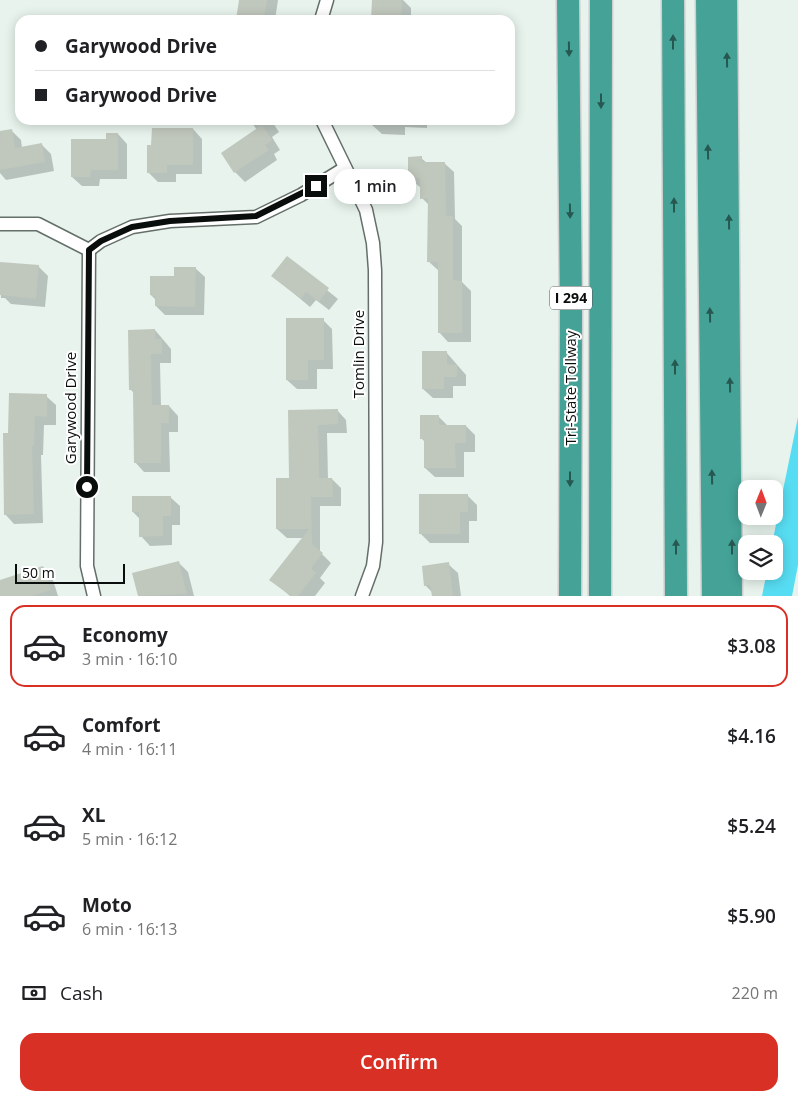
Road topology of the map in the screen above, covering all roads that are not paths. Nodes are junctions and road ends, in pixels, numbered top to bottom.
1 (328, 0) edge
2 (568, 0) edge
3 (601, 0) edge
4 (673, 0) edge
5 (707, 0) edge
6 (726, 0) edge
7 (323, 15) edge
8 (324, 125) edge
9 (345, 168) junction
10 (0, 224) edge
11 (89, 250) junction
12 (94, 596) edge
13 (362, 596) edge
14 (570, 596) edge
15 (600, 596) edge
16 (676, 596) edge
17 (713, 596) edge
18 (731, 596) edge

1 - 7 street
2 -> 14 highway, Tri-State Tollway / I 294
3 -> 15 highway, Tri-State Tollway / I 294
16 -> 4 highway
17 -> 5 highway
18 -> 6 highway
8 - 9 street, Tomlin Drive
9 - 11 street
9 - 13 street, Tomlin Drive
10 - 11 street
11 - 12 street, Garywood Drive

